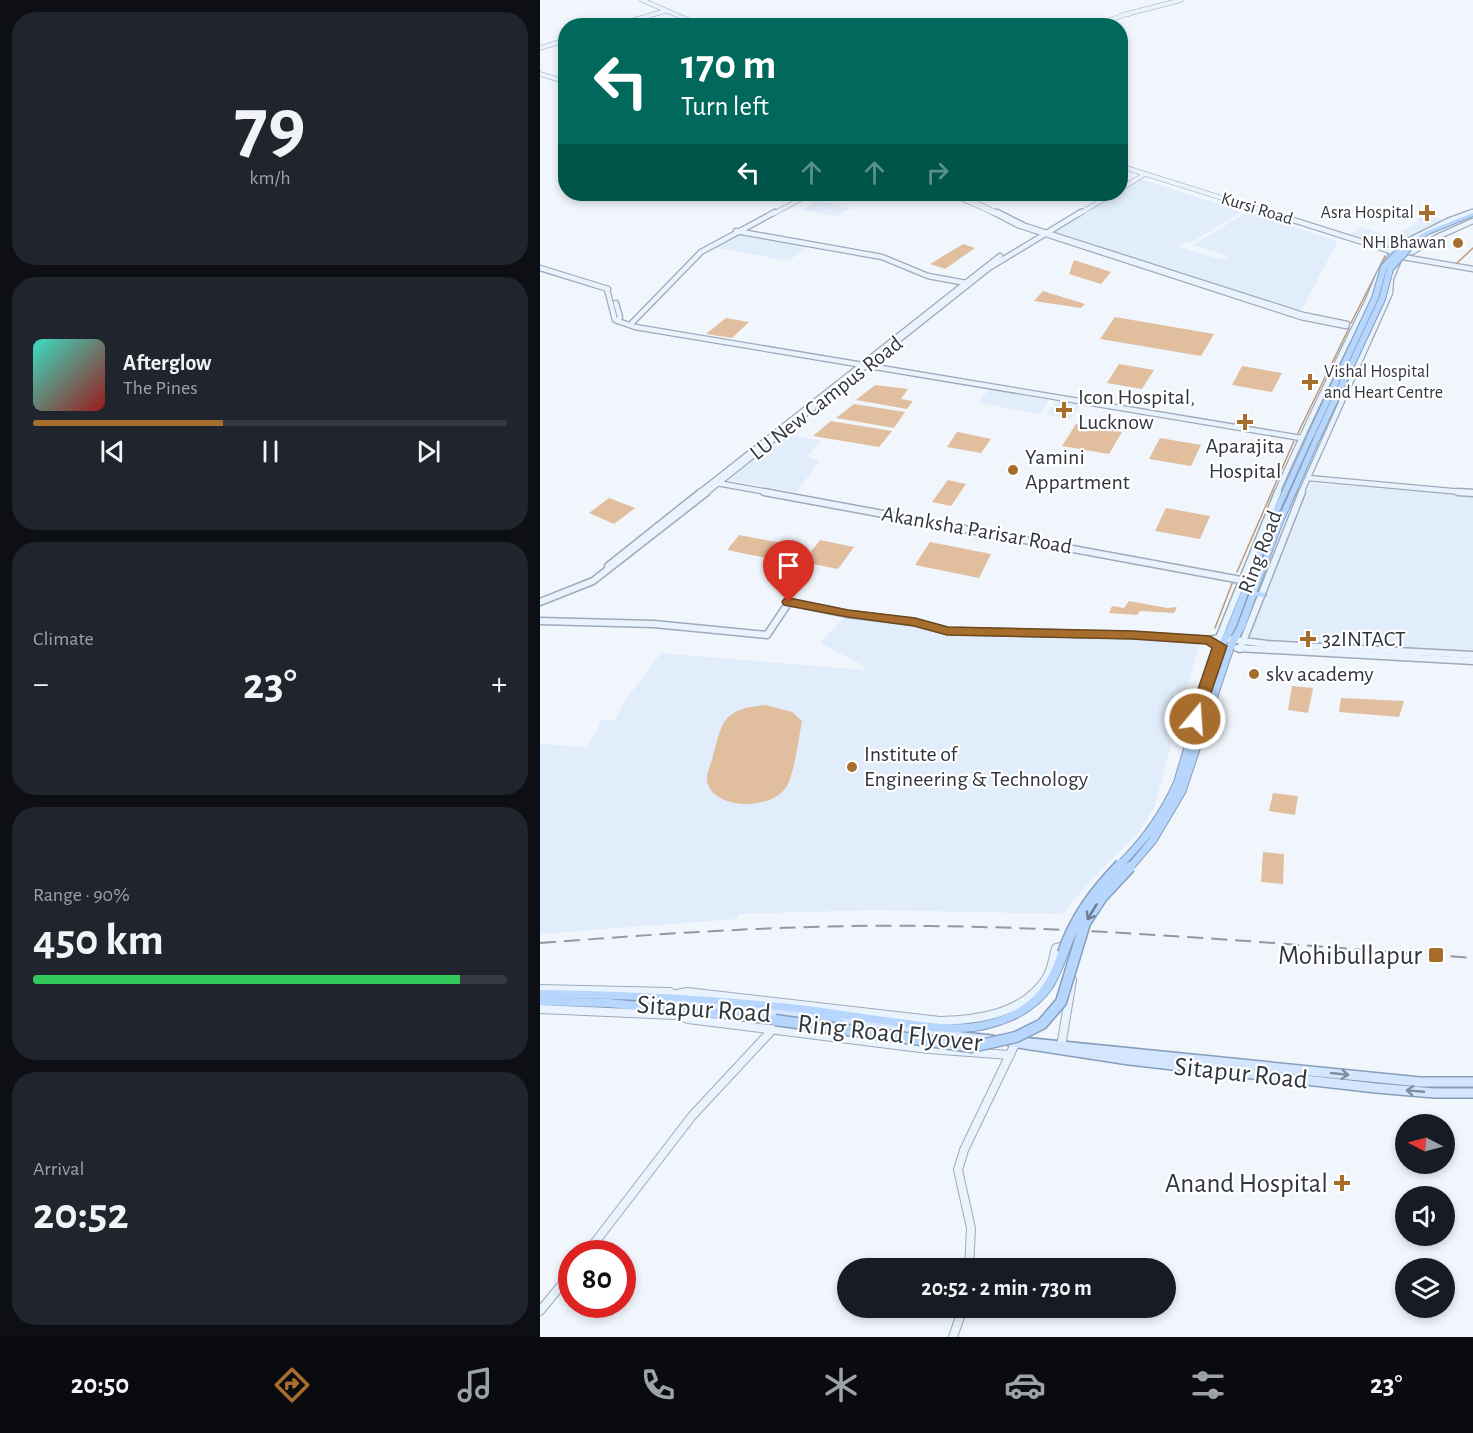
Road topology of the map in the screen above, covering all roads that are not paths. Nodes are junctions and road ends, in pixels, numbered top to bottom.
1 (1181, 0) edge
2 (642, 1) edge
3 (665, 11) junction
4 (641, 18) edge
5 (644, 18) edge
6 (681, 18) edge
7 (1117, 18) edge
8 (558, 43) edge
9 (540, 49) edge
10 (540, 73) edge
11 (558, 79) edge
12 (1128, 170) edge
13 (1141, 174) junction
14 (1128, 182) edge
15 (792, 201) edge
16 (796, 201) edge
17 (971, 201) edge
18 (972, 201) edge
19 (1094, 201) edge
20 (1100, 201) edge
21 (1473, 216) edge
22 (738, 231) junction
23 (1043, 233) junction
24 (1398, 254) junction
25 (540, 268) edge
26 (1472, 269) edge
27 (1377, 277) junction
28 (1391, 279) junction
29 (967, 283) junction
30 (631, 324) junction
31 (1346, 325) dead end
32 (865, 364) junction
33 (1313, 437) junction
34 (1301, 438) junction
35 (1308, 477) junction
36 (717, 481) junction
37 (1473, 491) edge
38 (1243, 573) junction
39 (1240, 580) junction
40 (1253, 593) junction
41 (1262, 594) junction
42 (540, 601) edge
43 (540, 621) edge
44 (1221, 641) junction
45 (1236, 643) junction
46 (1473, 655) edge
47 (1473, 661) edge
48 (1207, 713) joint
49 (1189, 740) joint
50 (1125, 865) junction
51 (540, 989) edge
52 (680, 993) junction
53 (540, 994) edge
54 (665, 996) junction
55 (540, 1001) edge
56 (638, 1005) junction
57 (663, 1008) junction
58 (540, 1009) edge
59 (806, 1010) junction
60 (857, 1013) junction
61 (674, 1016) junction
62 (840, 1023) junction
63 (773, 1029) junction
64 (1013, 1043) junction
65 (1061, 1049) junction
66 (1010, 1055) junction
67 (1473, 1082) edge
68 (1473, 1093) edge
69 (597, 1240) edge
70 (969, 1258) edge
71 (558, 1289) edge
72 (540, 1311) edge
73 (960, 1318) edge
74 (953, 1337) edge

1 - 7 street
2 - 3 street
3 - 4 street
3 - 5 street
3 - 6 street
8 - 9 street
10 - 11 street
12 - 13 street, Kursi Road
13 - 14 street
13 - 24 street, Kursi Road
15 - 22 street
16 - 22 street
17 - 23 street
18 - 23 street
19 - 23 street, LU New Campus Road
20 - 23 street, LU New Campus Road
21 - 24 street
21 - 24 street
21 - 33 highway, Ring Road, bridge
22 - 29 street
22 - 30 street
23 - 29 street, LU New Campus Road
23 - 31 street
24 - 26 street, Kursi Road
24 - 27 street
24 - 28 street
25 - 30 street
27 - 28 street
27 - 34 street
28 - 35 street
29 - 32 street, LU New Campus Road
30 - 32 street
32 - 34 street
32 - 36 street, LU New Campus Road
33 - 40 highway, Ring Road
33 - 44 highway, Ring Road
34 - 38 street
35 - 37 street
35 - 41 street
36 - 38 street, Akanksha Parisar Road
36 - 39 street, Akanksha Parisar Road
36 - 42 street, LU New Campus Road
38 - 39 street
39 - 44 street
40 - 41 highway
40 - 45 highway, Ring Road
41 - 45 street
43 - 44 street
44 - 45 street
44 - 49 highway, Ring Road
45 - 46 street
45 - 47 street
45 - 48 highway, Ring Road
48 - 50 highway, Ring Road Flyover
49 - 50 highway, Ring Road Flyover
50 -> 57 highway, Ring Road Flyover, bridge
50 - 60 highway, Ring Road Flyover, bridge
51 - 52 street
52 - 54 street
52 - 60 street
53 - 54 highway
54 - 59 highway
55 - 56 highway, Sitapur Road
56 - 57 highway
56 - 62 main road, Sitapur Road
57 - 61 street
58 - 61 street
59 - 60 highway
59 - 62 highway
60 - 65 street
61 - 63 street
62 - 64 main road, Sitapur Road
63 - 66 street
63 - 69 street
64 - 65 main road, Sitapur Road
64 - 66 street
65 -> 67 main road, Sitapur Road
68 -> 65 main road, Sitapur Road
66 - 70 street
71 - 72 street
73 - 74 street

